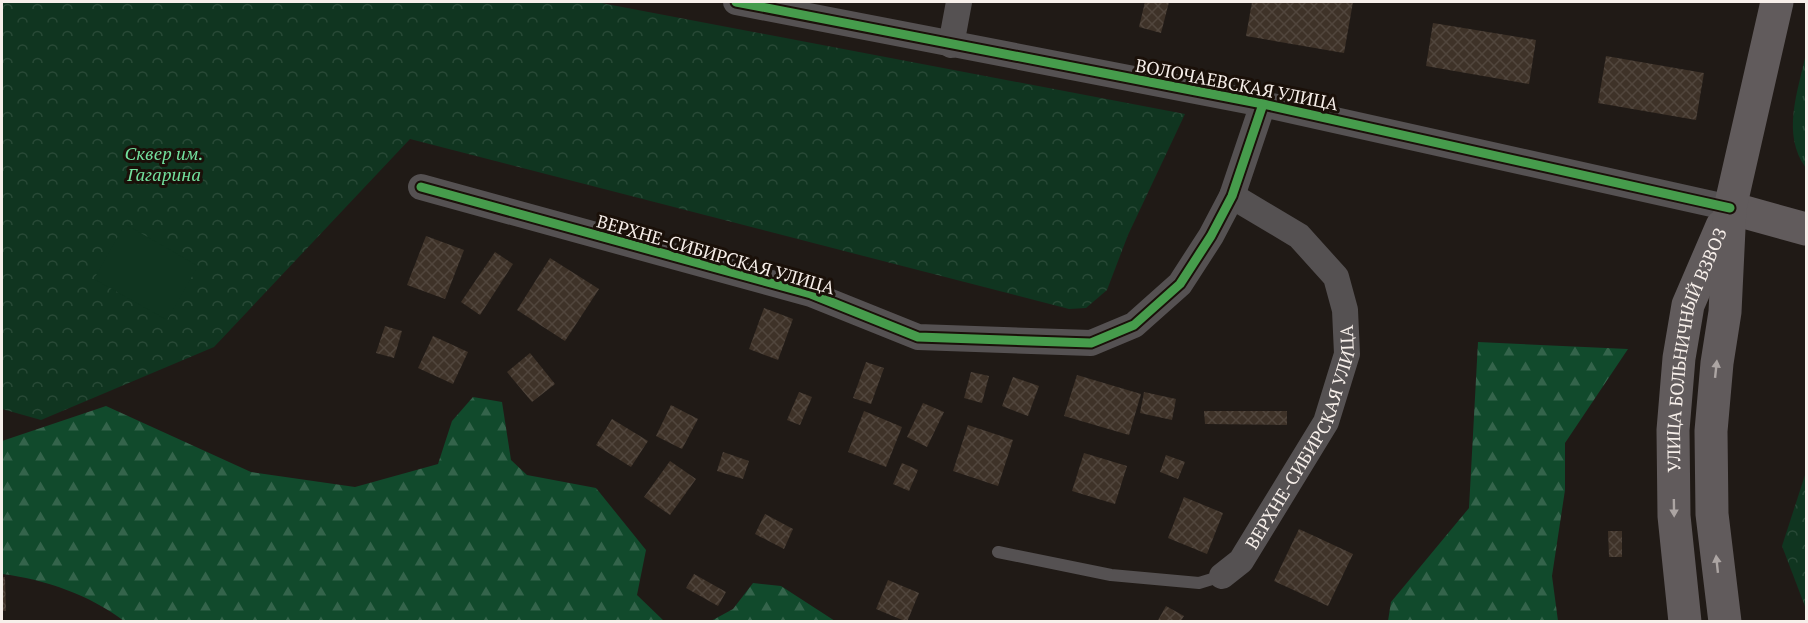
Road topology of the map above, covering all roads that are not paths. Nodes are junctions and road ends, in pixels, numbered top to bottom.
1 (736, 2) edge
2 (959, 2) edge
3 (1777, 2) edge
4 (951, 45) junction
5 (1263, 104) junction
6 (421, 187) dead end
7 (1232, 196) junction
8 (1730, 208) junction
9 (1806, 230) edge
10 (998, 552) dead end
11 (1222, 576) joint
12 (1685, 621) edge
13 (1725, 621) edge

1 - 4 street, ВОЛОЧАЕВСКАЯ УЛИЦА
2 - 4 street
3 - 8 main road
4 - 5 street, ВОЛОЧАЕВСКАЯ УЛИЦА
5 - 7 street, ВЕРХНЕ-СИБИРСКАЯ УЛИЦА
5 - 8 street, ВОЛОЧАЕВСКАЯ УЛИЦА
6 - 7 street, ВЕРХНЕ-СИБИРСКАЯ УЛИЦА
7 - 11 street, ВЕРХНЕ-СИБИРСКАЯ УЛИЦА
8 - 9 main road, ВОЛОЧАЕВСКАЯ УЛИЦА
8 -> 12 main road, УЛИЦА БОЛЬНИЧНЫЙ ВЗВОЗ
13 -> 8 main road, УЛИЦА БОЛЬНИЧНЫЙ ВЗВОЗ
10 - 11 lane

